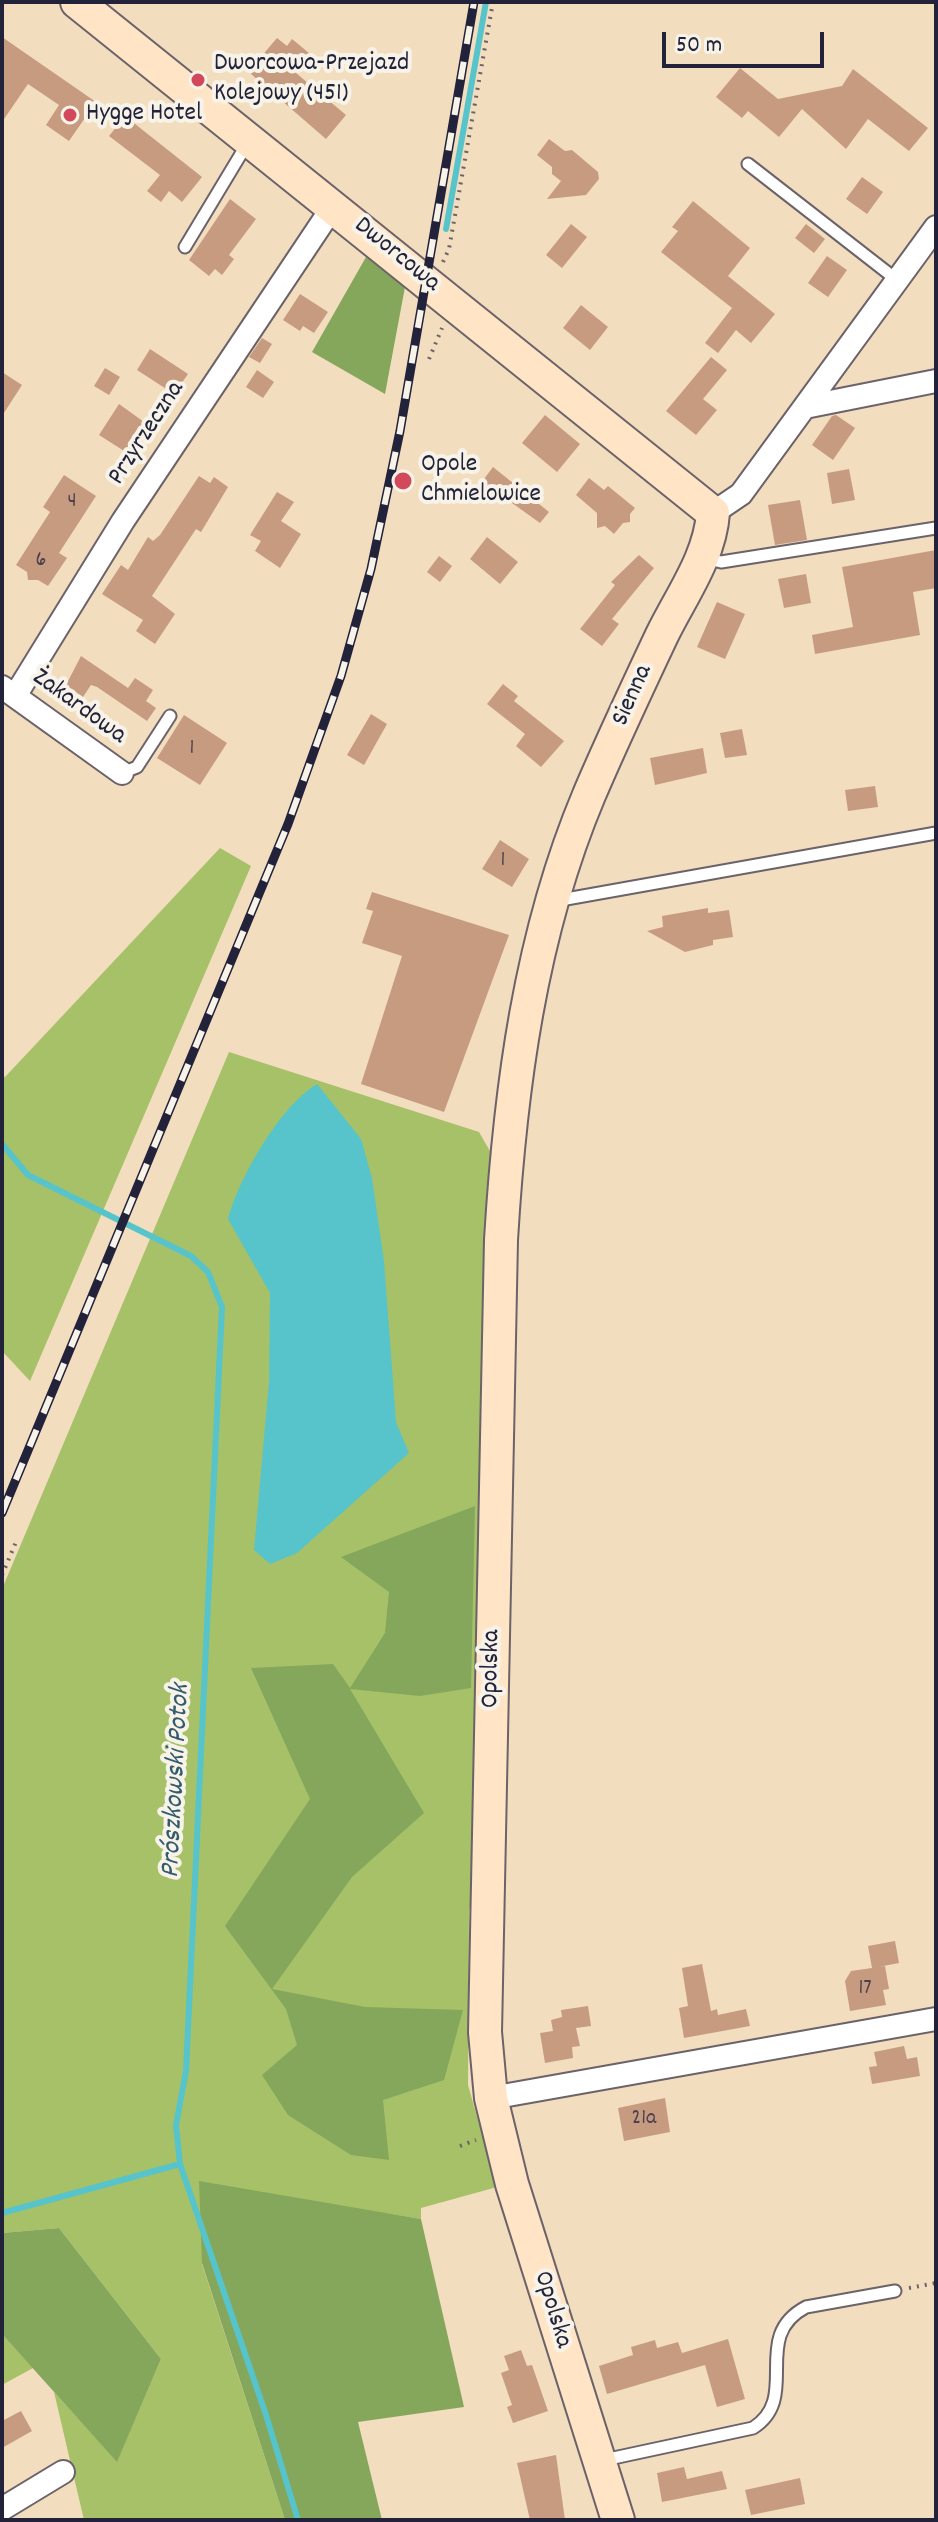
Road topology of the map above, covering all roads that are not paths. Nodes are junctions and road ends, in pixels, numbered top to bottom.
1 (77, 2) edge
2 (250, 139) junction
3 (748, 164) dead end
4 (334, 205) junction
5 (936, 227) edge
6 (185, 247) dead end
7 (897, 280) junction
8 (936, 381) edge
9 (805, 407) junction
10 (713, 513) junction
11 (936, 528) edge
12 (701, 557) junction
13 (8, 692) edge
14 (170, 716) dead end
15 (122, 773) joint
16 (936, 833) edge
17 (555, 901) junction
18 (501, 1240) joint
19 (936, 2019) edge
20 (491, 2098) junction
21 (895, 2291) road end
22 (599, 2462) junction
23 (63, 2472) dead end
24 (2, 2509) edge
25 (618, 2520) edge

1 - 2 street, Dworcowa
2 - 4 street, Dworcowa
2 - 6 lane
3 - 7 lane
4 - 10 street, Dworcowa
4 - 13 street, Przyrzeczna
5 - 7 street
7 - 9 street
8 - 9 street
9 - 10 street
10 - 12 street, Sienna
11 - 12 lane
12 - 17 street, Sienna
13 - 15 street, Żakardowa
14 - 15 lane
16 - 17 lane
17 - 18 street, Sienna
18 - 20 street, Opolska
19 - 20 street
20 - 22 street, Opolska
21 - 22 lane
22 - 25 street, Opolska
23 - 24 street

